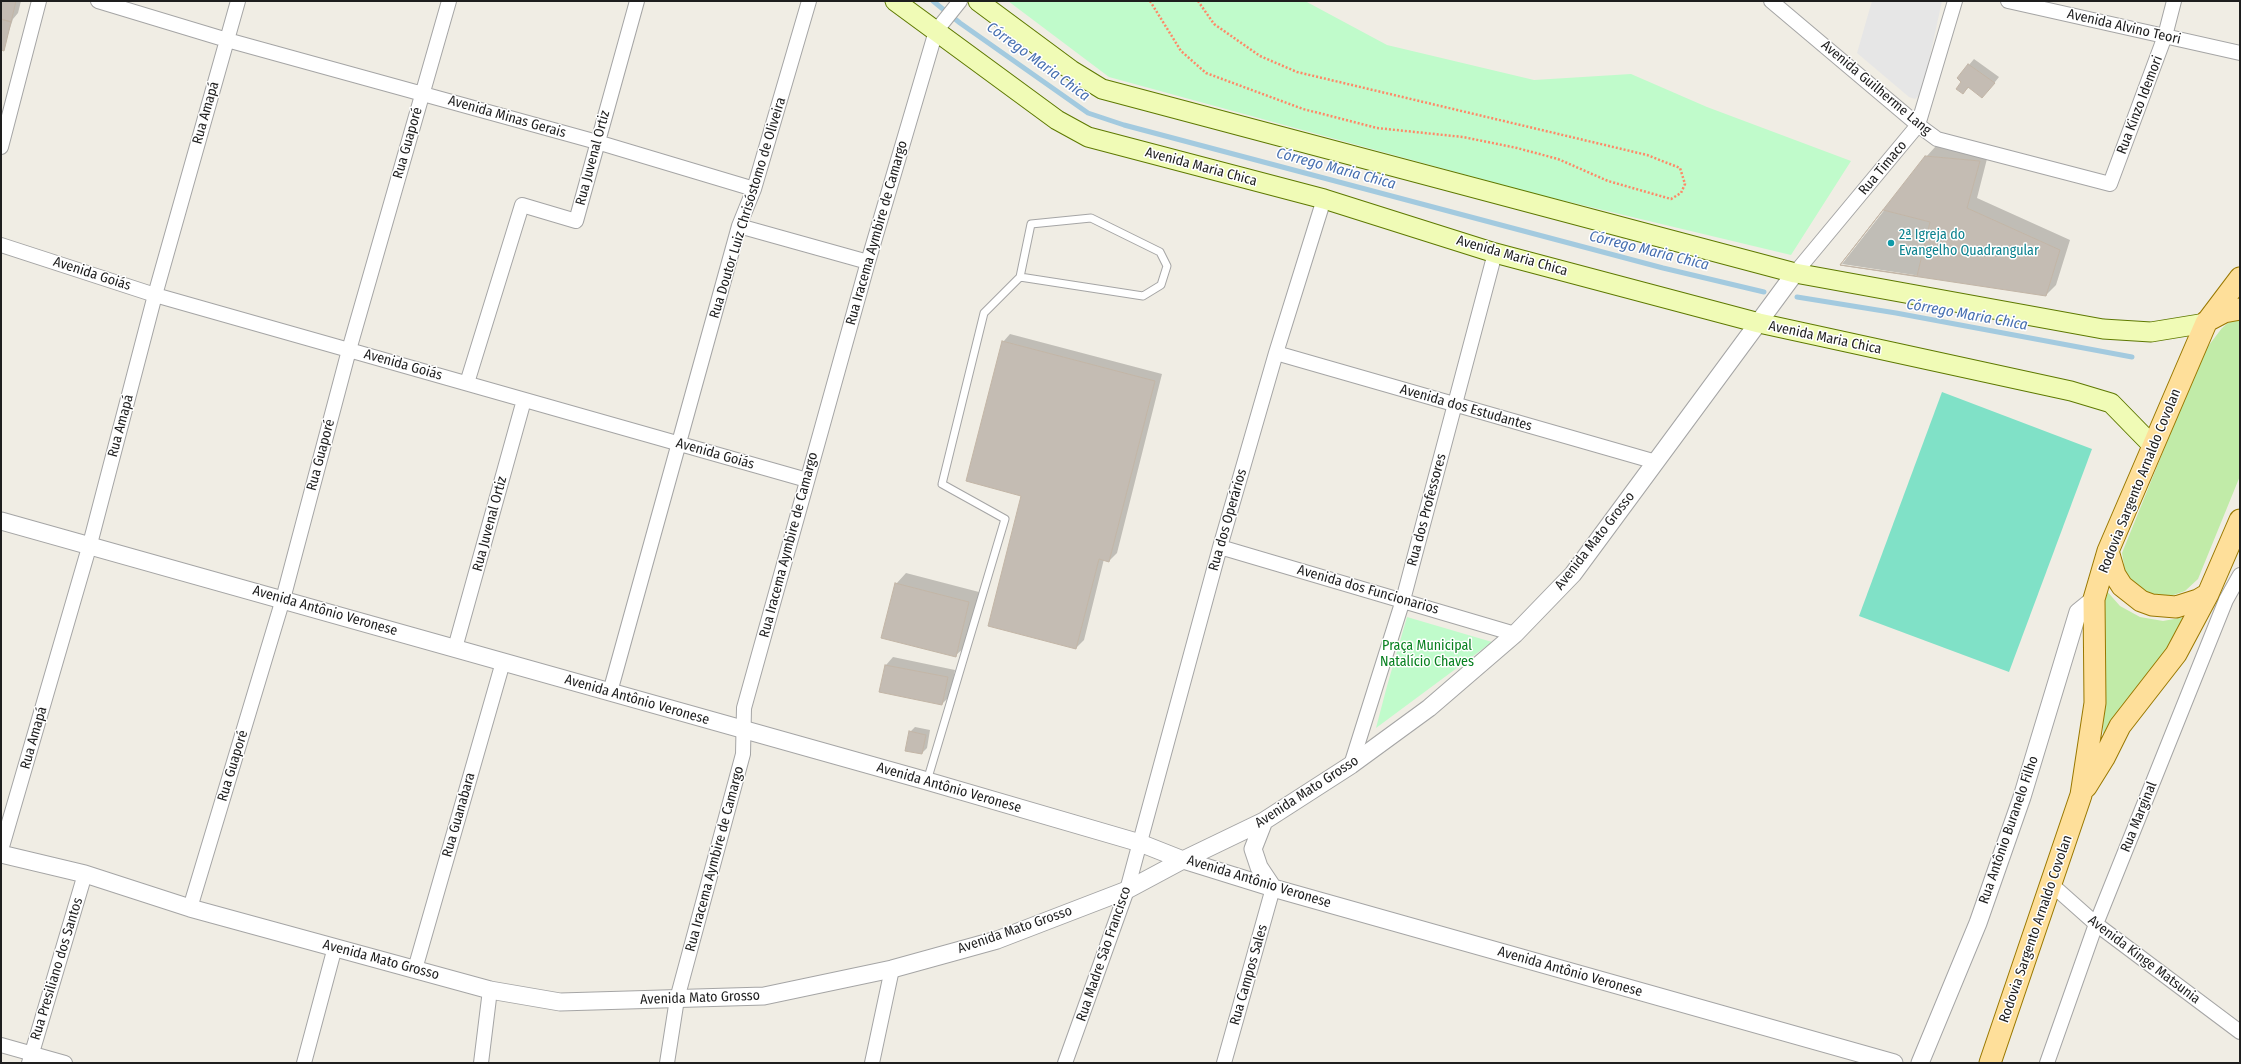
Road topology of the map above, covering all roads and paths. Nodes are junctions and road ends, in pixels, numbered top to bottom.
1 (39, 1) edge
2 (98, 1) edge
3 (238, 1) edge
4 (449, 1) edge
5 (637, 1) edge
6 (809, 1) edge
7 (895, 1) edge
8 (960, 1) edge
9 (978, 1) edge
10 (1150, 1) edge
11 (1198, 1) edge
12 (1955, 1) edge
13 (2008, 1) edge
14 (2174, 1) edge
15 (1774, 2) edge
16 (937, 29) junction
17 (2165, 36) junction
18 (227, 40) junction
19 (2240, 53) edge
20 (422, 93) junction
21 (1918, 125) junction
22 (597, 142) junction
23 (1, 147) edge
24 (2110, 184) joint
25 (754, 189) junction
26 (1324, 199) junction
27 (739, 226) junction
28 (1, 244) edge
29 (1495, 252) junction
30 (868, 262) junction
31 (1795, 273) junction
32 (1020, 277) junction
33 (2240, 278) edge
34 (155, 295) junction
35 (2240, 309) edge
36 (2206, 323) junction
37 (1759, 324) junction
38 (349, 350) junction
39 (1276, 353) junction
40 (467, 383) junction
41 (524, 400) junction
42 (1455, 405) junction
43 (680, 444) junction
44 (2153, 446) junction
45 (1656, 462) junction
46 (807, 480) junction
47 (1, 521) edge
48 (2239, 528) edge
49 (90, 544) junction
50 (1220, 547) junction
51 (2108, 552) junction
52 (2240, 575) edge
53 (2208, 594) junction
54 (283, 599) junction
55 (2094, 599) junction
56 (1403, 600) junction
57 (1515, 634) junction
58 (455, 648) junction
59 (503, 662) junction
60 (610, 692) junction
61 (743, 730) junction
62 (1351, 765) junction
63 (927, 781) junction
64 (2082, 795) junction
65 (1264, 821) junction
66 (1140, 844) junction
67 (1, 850) edge
68 (1, 854) edge
69 (1183, 860) junction
70 (85, 874) junction
71 (2051, 884) junction
72 (1273, 888) junction
73 (1127, 890) junction
74 (190, 908) junction
75 (2096, 924) junction
76 (335, 947) junction
77 (415, 969) junction
78 (892, 969) junction
79 (490, 990) junction
80 (677, 999) junction
81 (2240, 1032) edge
82 (1, 1045) edge
83 (30, 1058) edge
84 (65, 1063) edge
85 (304, 1063) edge
86 (481, 1063) edge
87 (667, 1063) edge
88 (872, 1063) edge
89 (1065, 1063) edge
90 (1224, 1063) edge
91 (1894, 1063) edge
92 (1920, 1063) edge
93 (1990, 1063) edge
94 (2047, 1063) edge

1 - 23 street
2 - 18 street, Avenida Minas Gerais
3 - 18 street, Rua Amapá
4 - 20 street, Rua Guaporé
5 - 22 street, Rua Juvenal Ortiz
6 - 25 street, Rua Doutor Luiz Chrisóstomo de Oliveira
7 - 16 main road, Avenida Maria Chica
8 - 16 street
9 - 31 main road
10 - 11 path
12 - 21 street, Rua Timaco
13 - 17 street, Avenida Alvino Teori
14 - 17 street, Rua Kinzo Idemori
15 - 21 street, Avenida Guilherme Lang
16 - 26 main road, Avenida Maria Chica
16 - 30 street, Rua Iracema Aymbire de Camargo
17 - 19 street, Avenida Alvino Teori
17 - 24 street, Rua Kinzo Idemori
18 - 20 street, Avenida Minas Gerais
18 - 34 street, Rua Amapá
20 - 22 street, Avenida Minas Gerais
20 - 38 street, Rua Guaporé
21 - 24 street, Avenida Guilherme Lang
21 - 31 street, Rua Timaco
22 - 25 street, Avenida Minas Gerais
22 - 40 street, Rua Juvenal Ortiz
25 - 27 street, Rua Doutor Luiz Chrisóstomo de Oliveira
26 - 29 main road, Avenida Maria Chica
26 - 39 street, Rua dos Operários
27 - 30 street
27 - 43 street, Rua Doutor Luiz Chrisóstomo de Oliveira
28 - 34 street, Avenida Goiás
29 - 37 main road, Avenida Maria Chica
29 - 42 street, Rua dos Professores
30 - 46 street, Rua Iracema Aymbire de Camargo
31 - 36 main road
31 - 37 street, Avenida Mato Grosso
32 - 32 lane
32 - 63 lane
33 - 36 main road, Rodovia Sargento Arnaldo Covolan
34 - 38 street, Avenida Goiás
34 - 49 street, Rua Amapá
35 - 36 main road
36 - 44 main road, Rodovia Sargento Arnaldo Covolan
37 - 44 main road, Avenida Maria Chica
37 - 45 street, Avenida Mato Grosso
38 - 40 street, Avenida Goiás
38 - 54 street, Rua Guaporé
39 - 42 street, Avenida dos Estudantes
39 - 50 street, Rua dos Operários
40 - 41 street, Avenida Goiás
41 - 43 street, Avenida Goiás
41 - 58 street, Rua Juvenal Ortiz
42 - 45 street, Avenida dos Estudantes
42 - 56 street, Rua dos Professores
43 - 46 street, Avenida Goiás
43 - 60 street, Rua Doutor Luiz Chrisóstomo de Oliveira
44 - 51 main road, Rodovia Sargento Arnaldo Covolan
45 - 57 street, Avenida Mato Grosso
46 - 61 street, Rua Iracema Aymbire de Camargo
47 - 49 street, Avenida Antônio Veronese
48 - 53 main road, Rodovia Sargento Arnaldo Covolan
49 - 54 street, Avenida Antônio Veronese
49 - 67 street, Rua Amapá
50 - 56 street, Avenida dos Funcionarios
50 - 66 street, Rua dos Operários
51 - 53 main road
51 - 55 main road, Rodovia Sargento Arnaldo Covolan
52 - 75 street, Rua Marginal
53 - 64 main road, Rodovia Sargento Arnaldo Covolan
54 - 58 street, Avenida Antônio Veronese
54 - 74 street, Rua Guaporé
55 - 64 main road, Rodovia Sargento Arnaldo Covolan
55 - 92 street, Rua Antônio Buranelo Filho
56 - 57 street, Avenida dos Funcionarios
56 - 62 street, Rua dos Professores
57 - 62 street, Avenida Mato Grosso
58 - 59 street, Avenida Antônio Veronese
59 - 60 street, Avenida Antônio Veronese
59 - 77 street, Rua Guanabara
60 - 61 street, Avenida Antônio Veronese
61 - 63 street, Avenida Antônio Veronese
61 - 80 street, Rua Iracema Aymbire de Camargo
62 - 65 street, Avenida Mato Grosso
63 - 66 street, Avenida Antônio Veronese
64 - 71 main road, Rodovia Sargento Arnaldo Covolan
65 - 69 street, Avenida Mato Grosso
65 - 72 street
66 - 69 street, Avenida Antônio Veronese
66 - 73 street, Rua Madre São Francisco
68 - 70 street, Avenida Mato Grosso
69 - 72 street, Avenida Antônio Veronese
69 - 73 street, Avenida Mato Grosso
70 - 74 street, Avenida Mato Grosso
70 - 83 street, Rua Presiliano dos Santos
71 - 75 street, Avenida Kinge Matsunia
71 - 93 main road, Rodovia Sargento Arnaldo Covolan
72 - 90 street, Rua Campos Sales
72 - 91 street, Avenida Antônio Veronese
73 - 78 street, Avenida Mato Grosso
73 - 89 street, Rua Madre São Francisco
74 - 76 street, Avenida Mato Grosso
75 - 81 street, Avenida Kinge Matsunia
75 - 94 street, Rua Marginal
76 - 77 street, Avenida Mato Grosso
76 - 85 street
77 - 79 street, Avenida Mato Grosso
78 - 80 street, Avenida Mato Grosso
78 - 88 street
79 - 80 street, Avenida Mato Grosso
79 - 86 street
80 - 87 street, Rua Iracema Aymbire de Camargo
82 - 83 street
83 - 84 street

